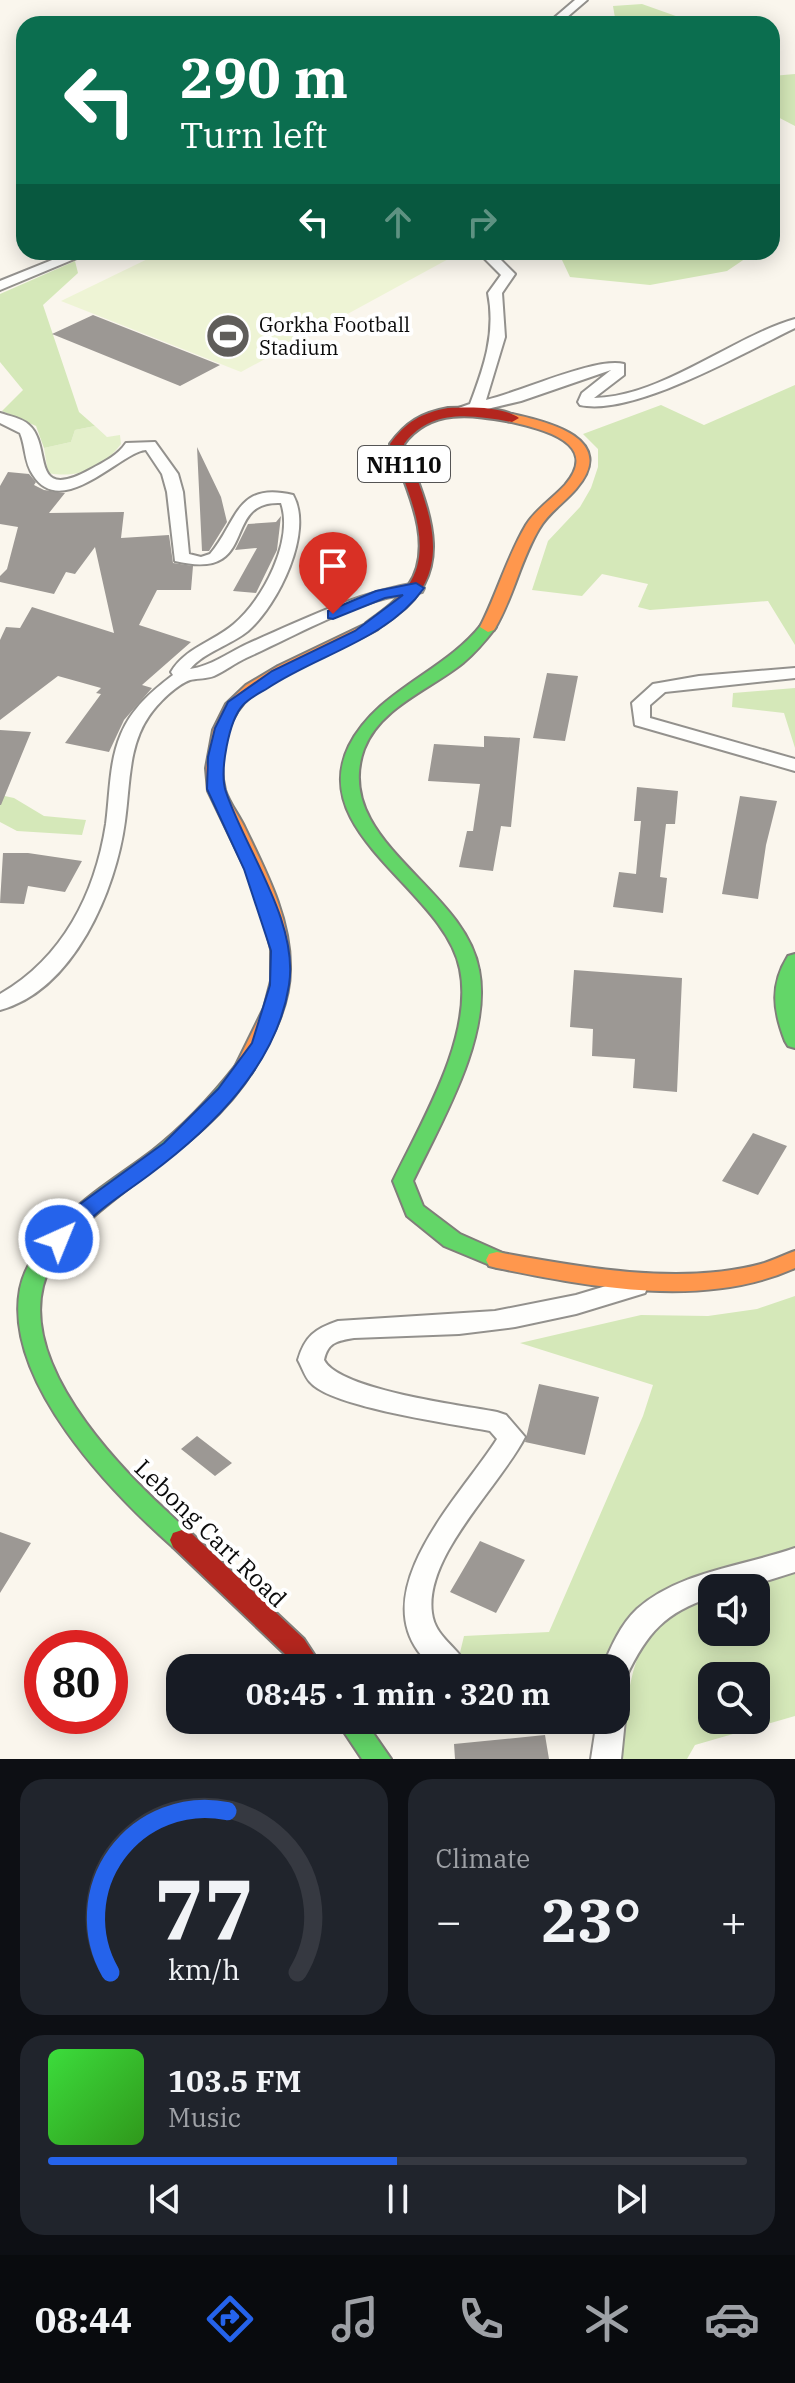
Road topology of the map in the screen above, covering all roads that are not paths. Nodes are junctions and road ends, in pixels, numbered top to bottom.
1 (582, 0) edge
2 (562, 16) edge
3 (64, 260) edge
4 (495, 260) edge
5 (0, 286) edge
6 (795, 323) edge
7 (467, 409) junction
8 (0, 418) edge
9 (416, 588) junction
10 (795, 673) edge
11 (183, 676) junction
12 (795, 765) edge
13 (795, 960) edge
14 (0, 1003) edge
15 (795, 1041) edge
16 (795, 1259) edge
17 (655, 1279) junction
18 (795, 1560) edge
19 (300, 1654) edge
20 (434, 1654) edge
21 (618, 1654) edge
22 (359, 1734) edge
23 (609, 1734) edge
24 (378, 1759) edge
25 (606, 1759) edge

1 - 2 street
3 - 5 street
4 - 7 street
6 - 7 street
7 - 9 highway, NH110
7 - 17 highway, NH110
8 - 11 street
9 - 11 street
9 - 19 highway, Lebong Cart Road
10 - 12 street
11 - 14 street
13 - 15 highway
16 - 17 highway, NH110
17 - 20 street
18 - 21 street
22 - 24 highway
23 - 25 street

